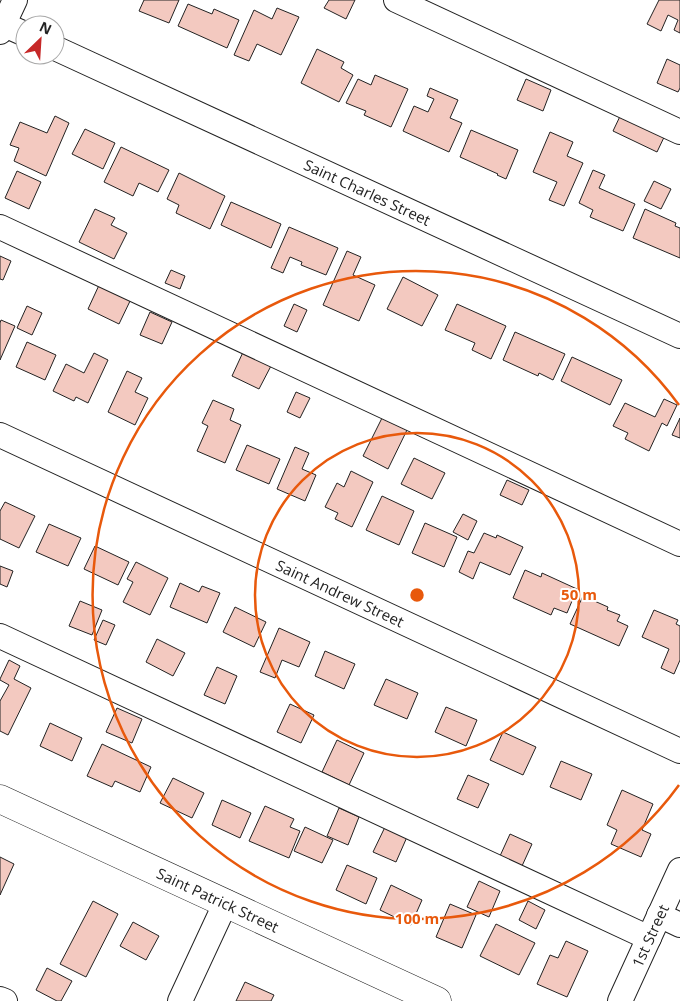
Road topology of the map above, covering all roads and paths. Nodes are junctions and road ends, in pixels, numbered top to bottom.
1 (15, 0) edge
2 (396, 0) edge
3 (1, 26) edge
4 (15, 31) edge
5 (65, 53) edge
6 (680, 132) edge
7 (0, 227) edge
8 (680, 336) edge
9 (0, 436) edge
10 (680, 544) edge
11 (0, 636) edge
12 (680, 751) edge
13 (0, 799) edge
14 (680, 870) edge
15 (226, 902) junction
16 (659, 915) junction
17 (680, 925) edge
18 (649, 938) junction
19 (0, 999) edge
20 (5, 1001) edge
21 (180, 1001) edge
22 (437, 1001) edge
23 (620, 1001) edge

1 - 3 street
2 - 6 street
3 - 4 street
5 - 8 street, Saint Charles Street
7 - 10 street
9 - 12 street, Saint Andrew Street
11 - 18 street
13 - 15 main road, Saint Patrick Street
14 - 16 street, 1st Street
15 - 21 street
15 - 22 main road, Saint Patrick Street
16 - 17 street
16 - 18 street, 1st Street
18 - 23 street, 1st Street
19 - 20 street

